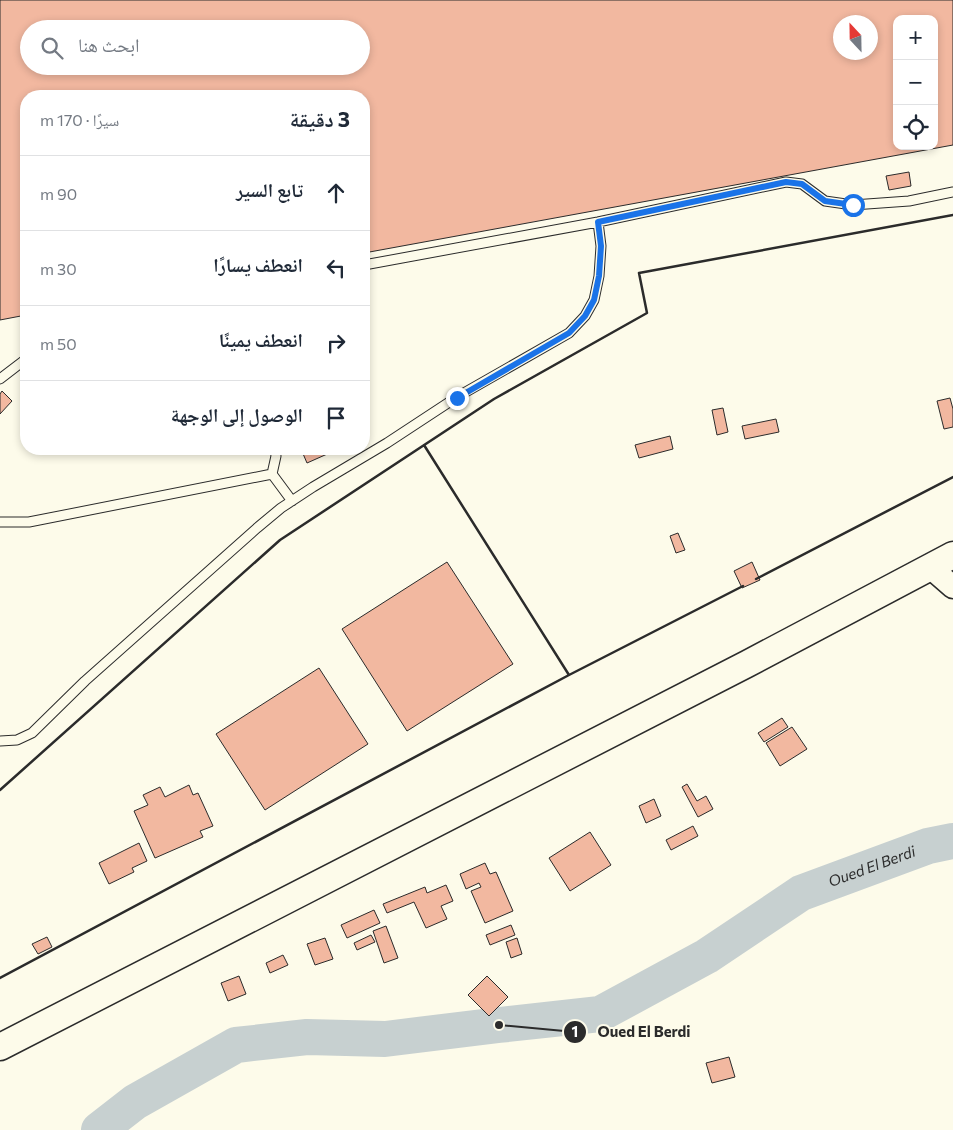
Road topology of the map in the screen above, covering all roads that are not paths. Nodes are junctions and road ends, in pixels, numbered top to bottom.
1 (953, 192) edge
2 (598, 222) junction
3 (370, 265) edge
4 (20, 364) edge
5 (0, 379) edge
6 (370, 453) edge
7 (276, 455) edge
8 (368, 455) edge
9 (272, 474) junction
10 (292, 501) junction
11 (0, 522) edge
12 (953, 555) edge
13 (930, 567) junction
14 (953, 587) edge
15 (0, 741) edge
16 (0, 1047) edge

1 - 2 lane
2 - 3 lane
2 - 6 lane
4 - 5 lane
7 - 9 lane
8 - 10 lane
9 - 10 lane
9 - 11 lane
10 - 15 lane
12 - 13 main road
13 - 14 street
13 - 16 main road

